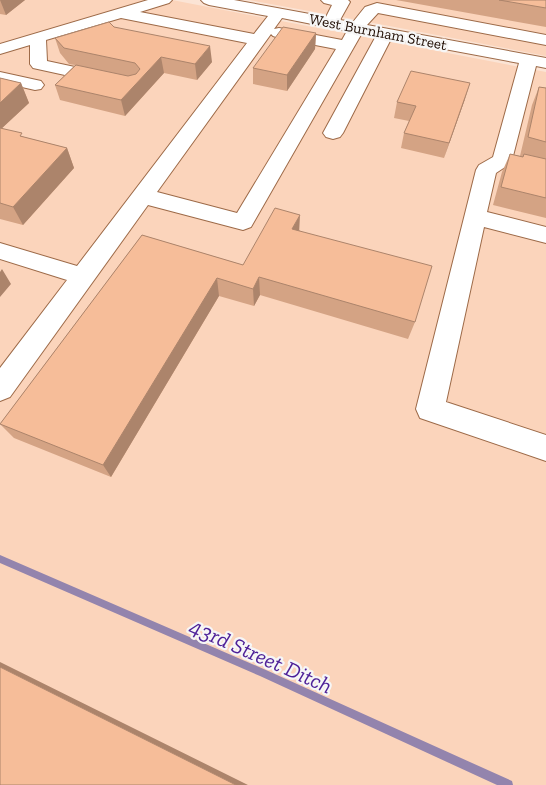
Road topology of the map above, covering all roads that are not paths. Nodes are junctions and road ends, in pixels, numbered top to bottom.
1 (164, 0) edge
2 (209, 0) edge
3 (329, 0) edge
4 (277, 8) edge
5 (120, 13) junction
6 (330, 23) junction
7 (357, 28) junction
8 (386, 33) junction
9 (262, 35) junction
10 (38, 37) junction
11 (546, 40) edge
12 (346, 46) junction
13 (0, 49) edge
14 (538, 62) edge
15 (0, 76) edge
16 (123, 83) edge
17 (36, 85) dead end
18 (333, 133) dead end
19 (502, 160) junction
20 (546, 170) edge
21 (143, 196) junction
22 (474, 218) junction
23 (546, 235) edge
24 (0, 251) edge
25 (84, 277) junction
26 (0, 389) edge
27 (546, 448) edge

1 - 5 street
2 - 4 street, West Burnham Street
3 - 6 street
4 - 6 street, West Burnham Street
4 - 9 street
5 - 9 street
5 - 10 street
6 - 7 street, West Burnham Street
7 - 8 street, West Burnham Street
7 - 11 street
7 - 12 street
8 - 14 street, West Burnham Street
8 - 18 street
9 - 12 street
9 - 21 street
10 - 13 street
10 - 16 street
12 - 21 street
14 - 19 street
15 - 17 street
19 - 20 street
19 - 22 street
21 - 25 street
22 - 23 street
22 - 27 street
24 - 25 street
25 - 26 street

